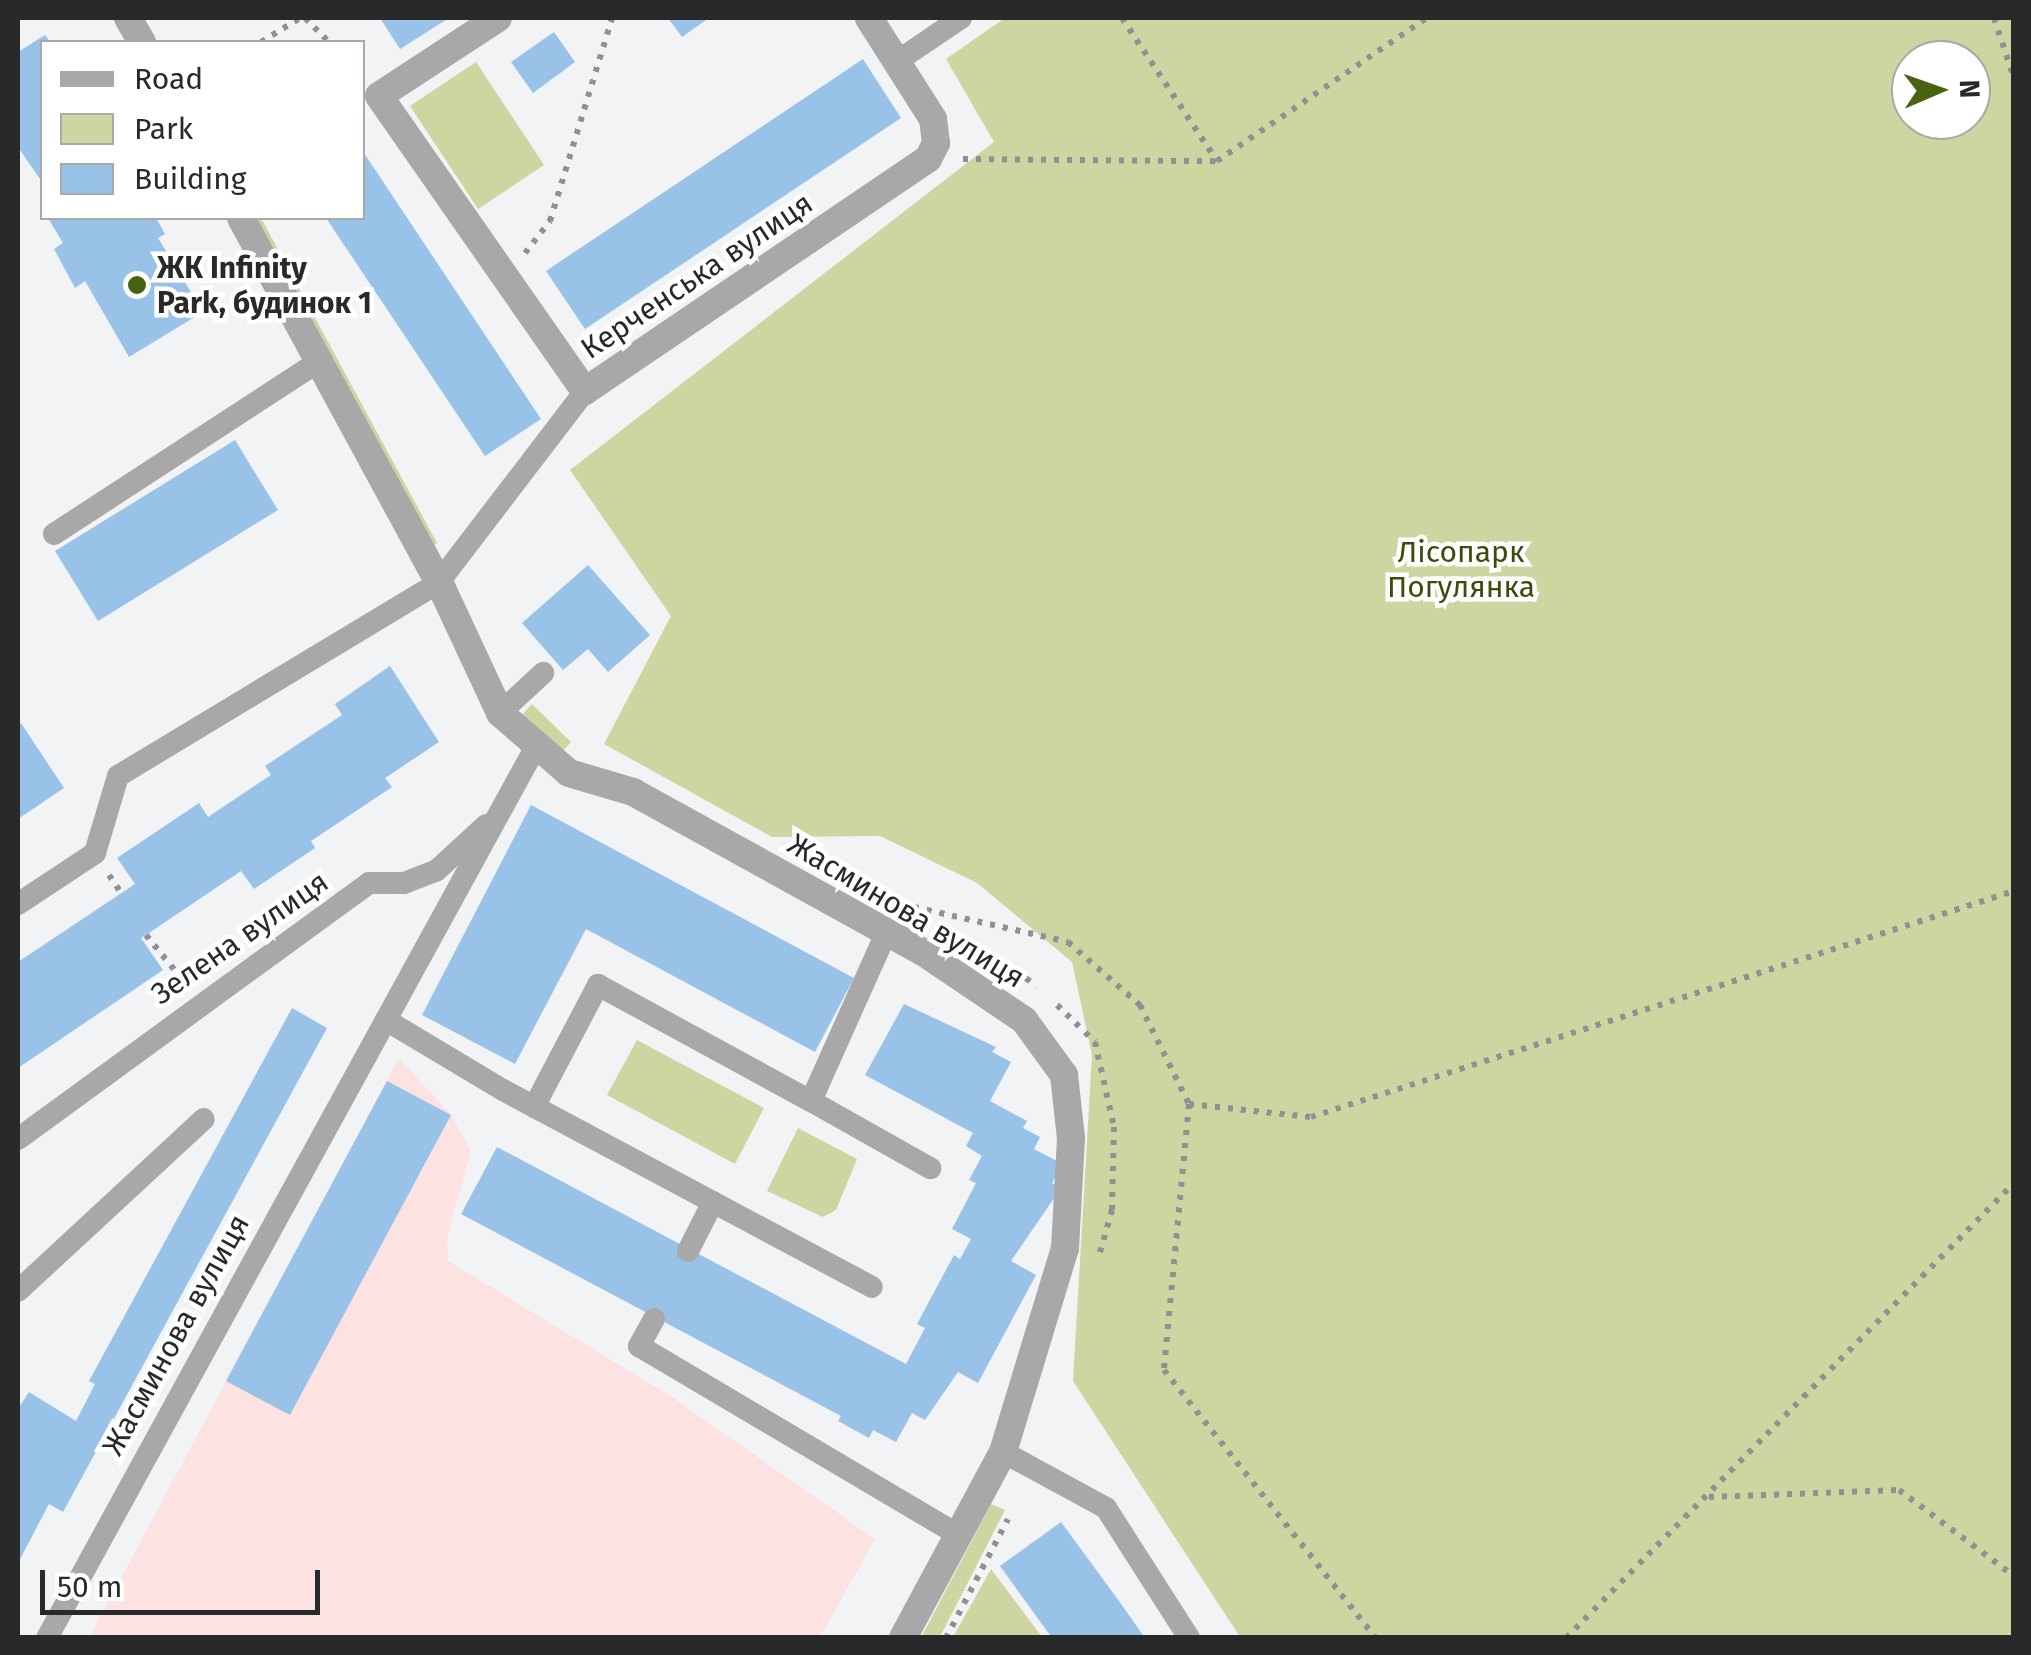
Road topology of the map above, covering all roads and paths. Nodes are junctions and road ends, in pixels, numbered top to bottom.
1 (128, 18) edge
2 (303, 18) edge
3 (498, 18) edge
4 (612, 18) edge
5 (869, 18) edge
6 (961, 18) edge
7 (1122, 18) edge
8 (1427, 18) edge
9 (1994, 18) edge
10 (141, 40) edge
11 (264, 40) edge
12 (327, 40) edge
13 (899, 60) junction
14 (2014, 78) edge
15 (928, 159) junction
16 (1216, 161) junction
17 (242, 220) edge
18 (504, 275) junction
19 (319, 361) junction
20 (585, 391) junction
21 (54, 534) dead end
22 (440, 582) junction
23 (544, 673) dead end
24 (500, 713) junction
25 (536, 748) junction
26 (502, 809) junction
27 (2014, 891) edge
28 (18, 904) edge
29 (917, 908) dead end
30 (887, 931) junction
31 (146, 934) dead end
32 (199, 1002) junction
33 (386, 1020) junction
34 (810, 1101) junction
35 (1190, 1104) junction
36 (534, 1107) junction
37 (204, 1119) dead end
38 (18, 1138) edge
39 (930, 1168) dead end
40 (2012, 1187) edge
41 (713, 1202) junction
42 (688, 1251) dead end
43 (872, 1286) dead end
44 (18, 1291) edge
45 (654, 1319) dead end
46 (1003, 1452) junction
47 (1034, 1469) junction
48 (1709, 1497) junction
49 (958, 1535) junction
50 (2014, 1576) edge
51 (46, 1638) edge
52 (903, 1638) edge
53 (946, 1638) edge
54 (1188, 1638) edge
55 (1376, 1638) edge
56 (1566, 1638) edge

1 - 10 street
2 - 11 path
2 - 12 path
3 - 18 street, Керченська вулиця
4 - 18 path
5 - 13 street
6 - 13 lane
7 - 16 path
8 - 16 path
9 - 14 path
13 - 15 street
15 - 16 path
15 - 20 street, Керченська вулиця
17 - 19 street, Жасминова вулиця
18 - 20 street, Керченська вулиця
19 - 21 lane
19 - 22 street, Жасминова вулиця
20 - 22 lane
22 - 24 street, Жасминова вулиця
22 - 28 lane
23 - 24 lane
24 - 25 street, Жасминова вулиця
25 - 26 lane, Жасминова вулиця
25 - 30 street, Жасминова вулиця
26 - 32 lane, Зелена вулиця
26 - 33 lane, Жасминова вулиця
27 - 35 path
29 - 35 path
30 - 34 lane
30 - 46 street, Жасминова вулиця
31 - 32 path
32 - 38 lane, Зелена вулиця
33 - 36 lane
33 - 51 lane, Жасминова вулиця
34 - 36 lane
34 - 39 lane
35 - 55 path
36 - 41 lane
37 - 44 lane
40 - 48 path
41 - 42 lane
41 - 43 lane
45 - 49 lane
46 - 47 lane
46 - 49 street, Жасминова вулиця
47 - 53 path
47 - 54 lane
48 - 50 path
48 - 56 path
49 - 52 street, Жасминова вулиця

